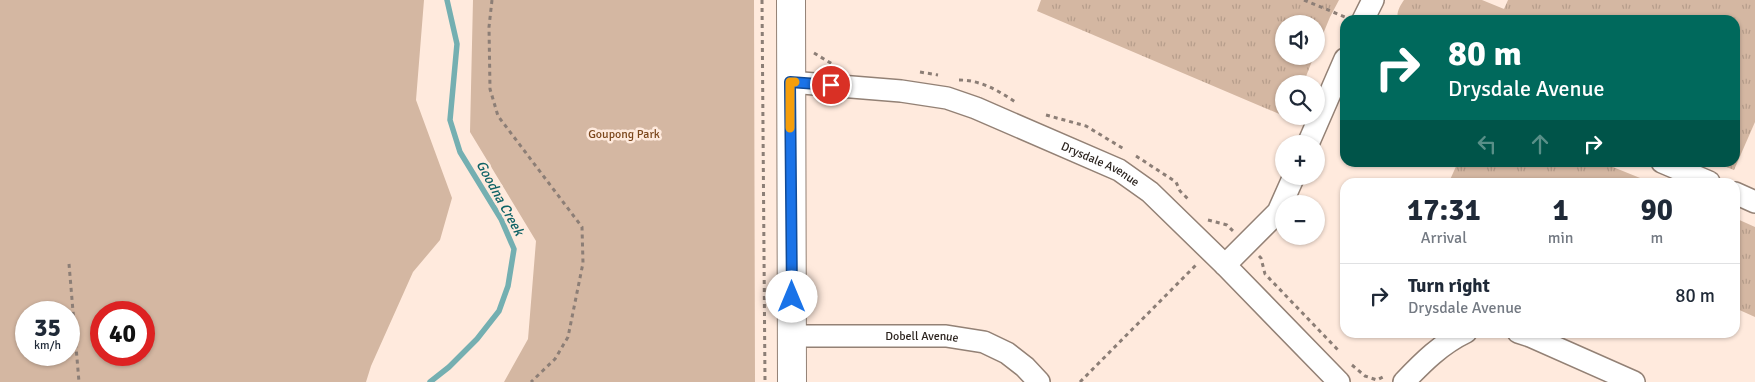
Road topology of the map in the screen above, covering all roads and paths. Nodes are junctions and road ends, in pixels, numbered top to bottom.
1 (492, 0) edge
2 (762, 0) edge
3 (790, 0) edge
4 (1304, 0) edge
5 (1373, 0) edge
6 (1340, 15) edge
7 (1365, 15) edge
8 (1340, 70) edge
9 (790, 82) junction
10 (1312, 135) edge
11 (1674, 167) edge
12 (1700, 178) edge
13 (1290, 185) edge
14 (1740, 195) edge
15 (1755, 202) edge
16 (1218, 258) junction
17 (69, 264) dead end
18 (792, 336) junction
19 (1454, 338) edge
20 (1535, 338) edge
21 (79, 382) edge
22 (531, 382) edge
23 (766, 382) edge
24 (792, 382) edge
25 (1039, 382) edge
26 (1080, 382) edge
27 (1339, 382) edge
28 (1404, 382) edge
29 (1634, 382) edge

1 - 22 path
2 - 23 path
3 - 9 street
4 - 6 path
5 - 7 street
8 - 10 street
9 - 16 street, Drysdale Avenue
9 - 18 street
11 - 12 street
13 - 16 street
14 - 15 street
16 - 26 path
16 - 27 street, Drysdale Avenue
17 - 21 path
18 - 24 street
18 - 25 street, Dobell Avenue
19 - 28 street
20 - 29 street

